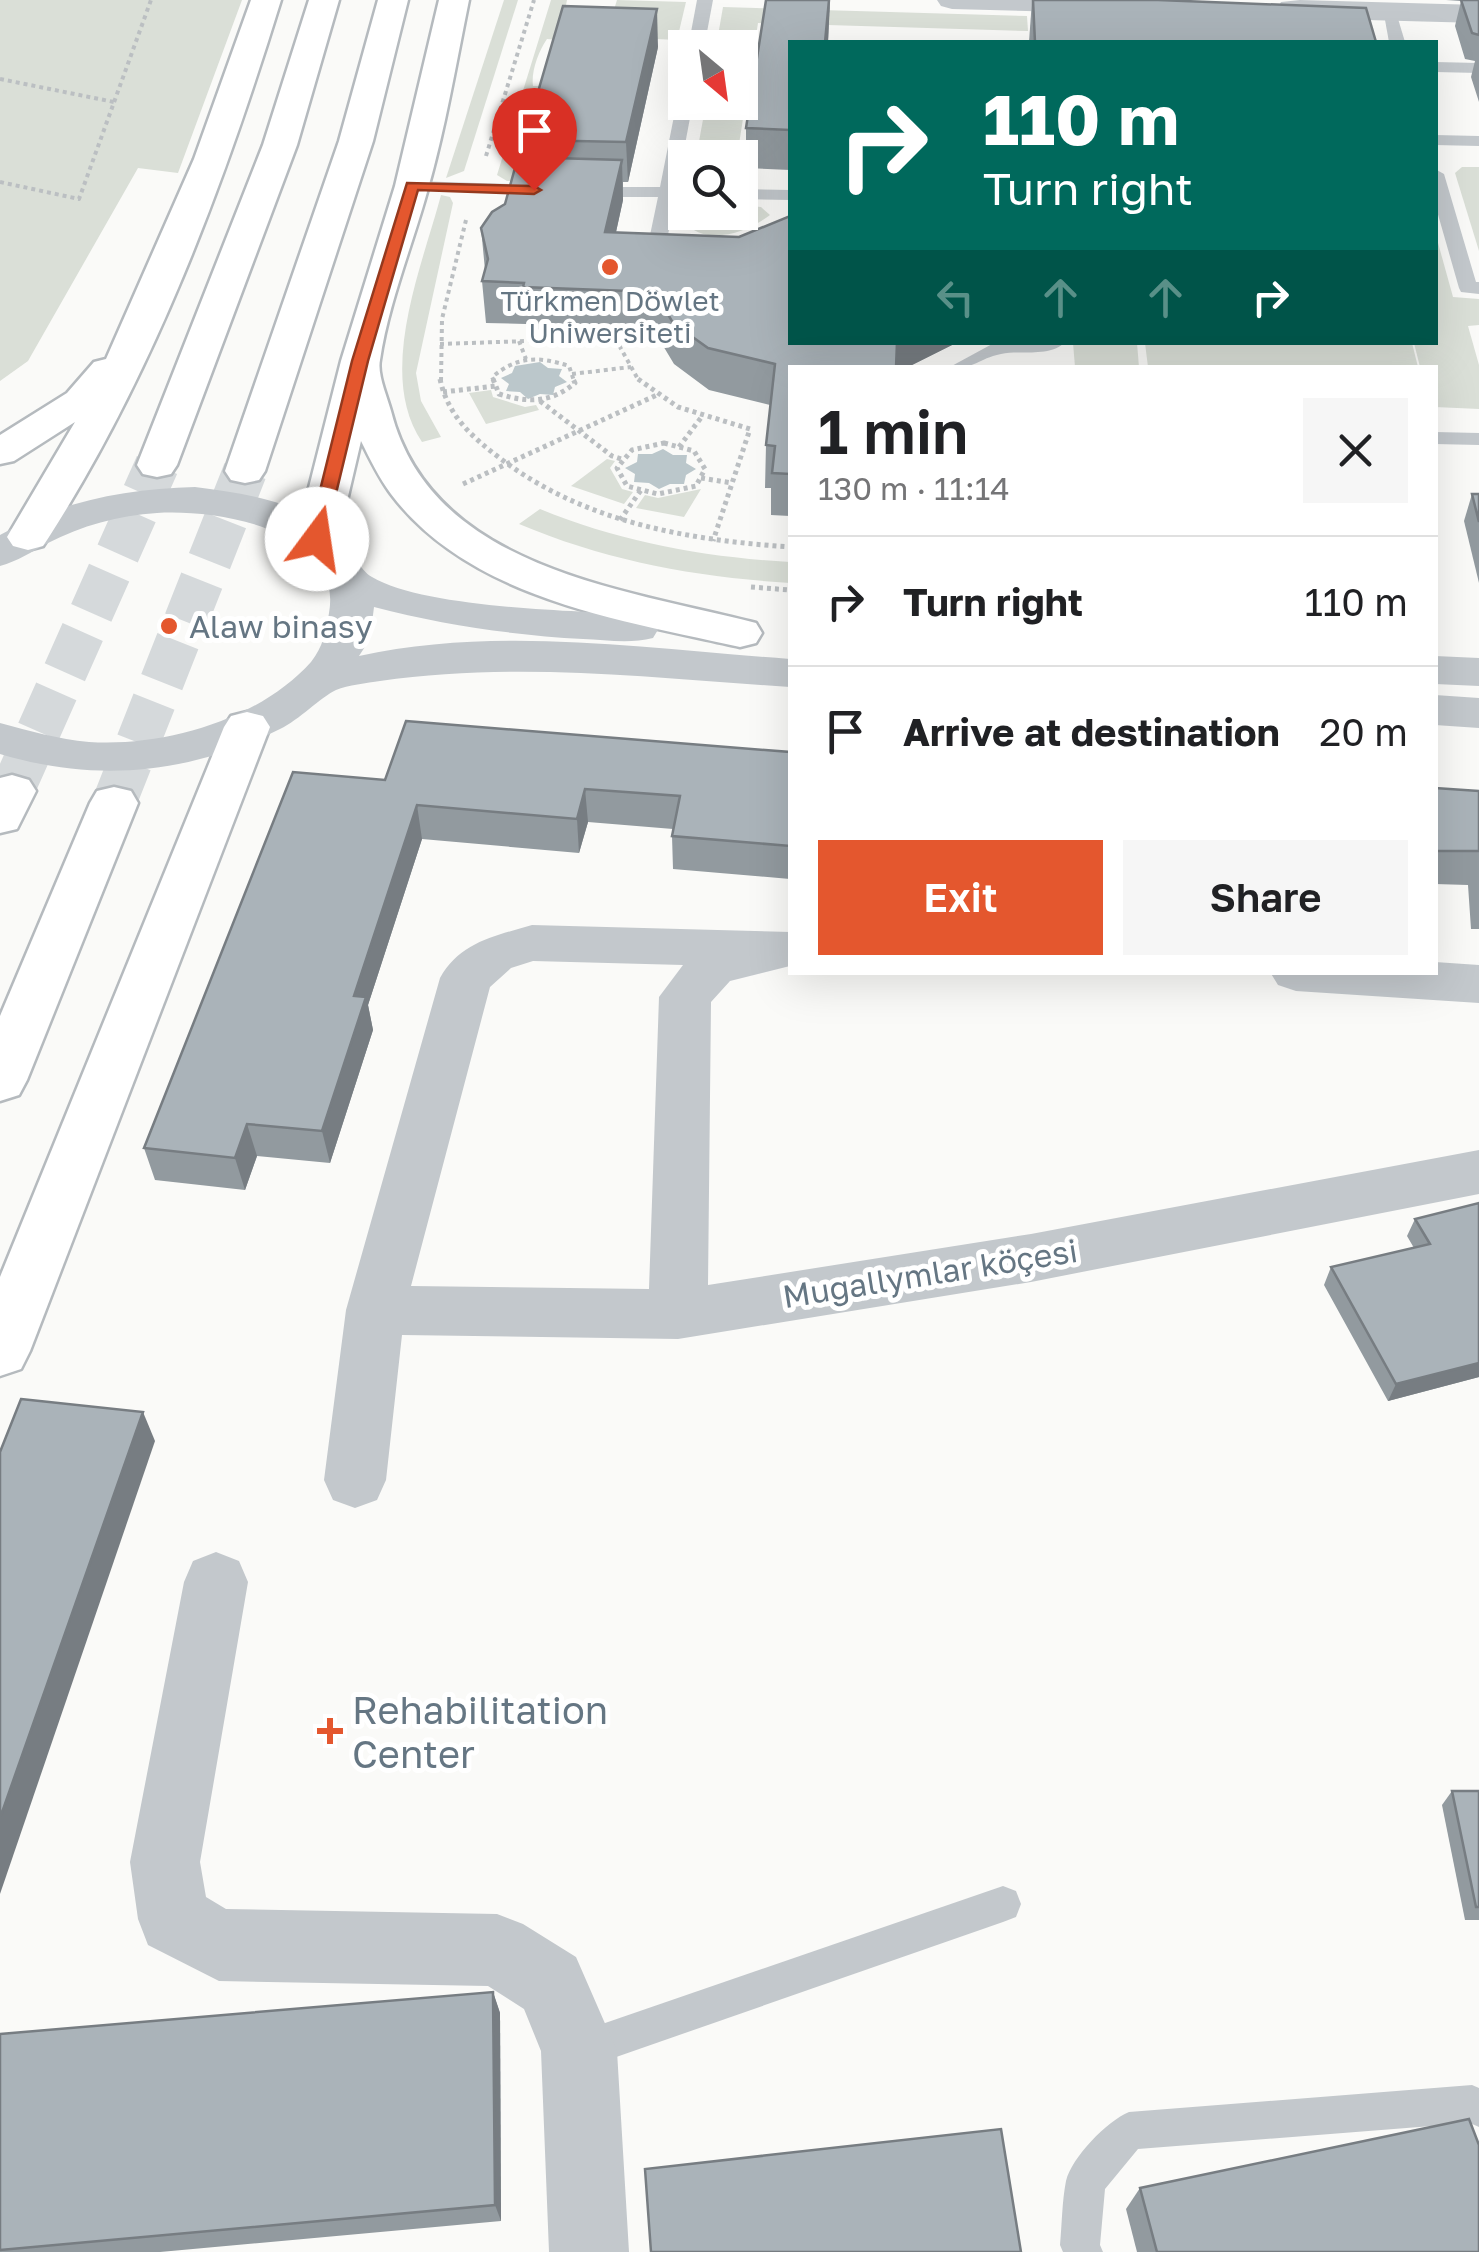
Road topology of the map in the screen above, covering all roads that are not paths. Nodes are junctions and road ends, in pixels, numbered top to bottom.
1 (266, 0) edge
2 (324, 0) edge
3 (393, 0) edge
4 (454, 0) edge
5 (705, 0) edge
6 (952, 0) edge
7 (995, 1) edge
8 (1131, 5) edge
9 (1280, 6) edge
10 (1388, 12) junction
11 (1479, 14) edge
12 (699, 30) edge
13 (1396, 40) edge
14 (1438, 67) edge
15 (1479, 68) edge
16 (1438, 140) edge
17 (1479, 142) edge
18 (412, 186) junction
19 (668, 192) edge
20 (758, 194) edge
21 (788, 195) edge
22 (668, 213) edge
23 (1441, 213) edge
24 (717, 242) edge
25 (1479, 288) edge
26 (136, 337) junction
27 (1015, 345) edge
28 (360, 361) junction
29 (963, 365) edge
30 (1438, 438) edge
31 (1478, 440) edge
32 (0, 452) edge
33 (157, 465) tunnel mouth
34 (246, 471) tunnel mouth
35 (317, 539) junction
36 (14, 545) edge
37 (350, 586) junction
38 (740, 633) junction
39 (788, 636) edge
40 (1438, 670) edge
41 (1479, 672) edge
42 (788, 673) edge
43 (318, 680) junction
44 (1438, 710) edge
45 (1479, 713) edge
46 (247, 728) junction
47 (0, 738) edge
48 (114, 802) tunnel mouth
49 (787, 949) edge
50 (1342, 975) edge
51 (1479, 984) edge
52 (0, 1080) edge
53 (1479, 1172) edge
54 (375, 1310) junction
55 (678, 1314) junction
56 (0, 1351) edge
57 (355, 1480) dead end
58 (216, 1582) dead end
59 (1003, 1904) dead end
60 (578, 2051) junction
61 (1479, 2108) edge
62 (589, 2252) edge
63 (1083, 2252) edge

1 - 26 main road
2 - 33 main road
3 - 34 main road
4 - 18 main road
5 - 12 lane
6 - 7 street
7 - 8 street
9 - 10 street
10 - 11 street
10 - 13 lane
14 - 15 lane
16 - 17 lane
18 - 19 lane
18 - 28 main road
20 - 21 lane
22 - 24 lane
23 - 25 lane
26 - 32 main road
26 - 36 main road
27 - 29 lane
28 - 35 main road
28 - 38 main road
30 - 31 lane
35 - 36 street
35 - 37 street
37 - 38 street
37 - 43 street
38 - 39 street
40 - 41 street
42 - 43 street
43 - 46 street
44 - 45 street
46 - 47 street
46 - 56 main road
48 - 52 main road
49 - 54 street
49 - 55 street
50 - 51 street
53 - 55 street, Mugallymlar köçesi
54 - 55 street, Mugallymlar köçesi
54 - 57 street
58 - 60 street
59 - 60 lane
60 - 62 street
61 - 63 lane

